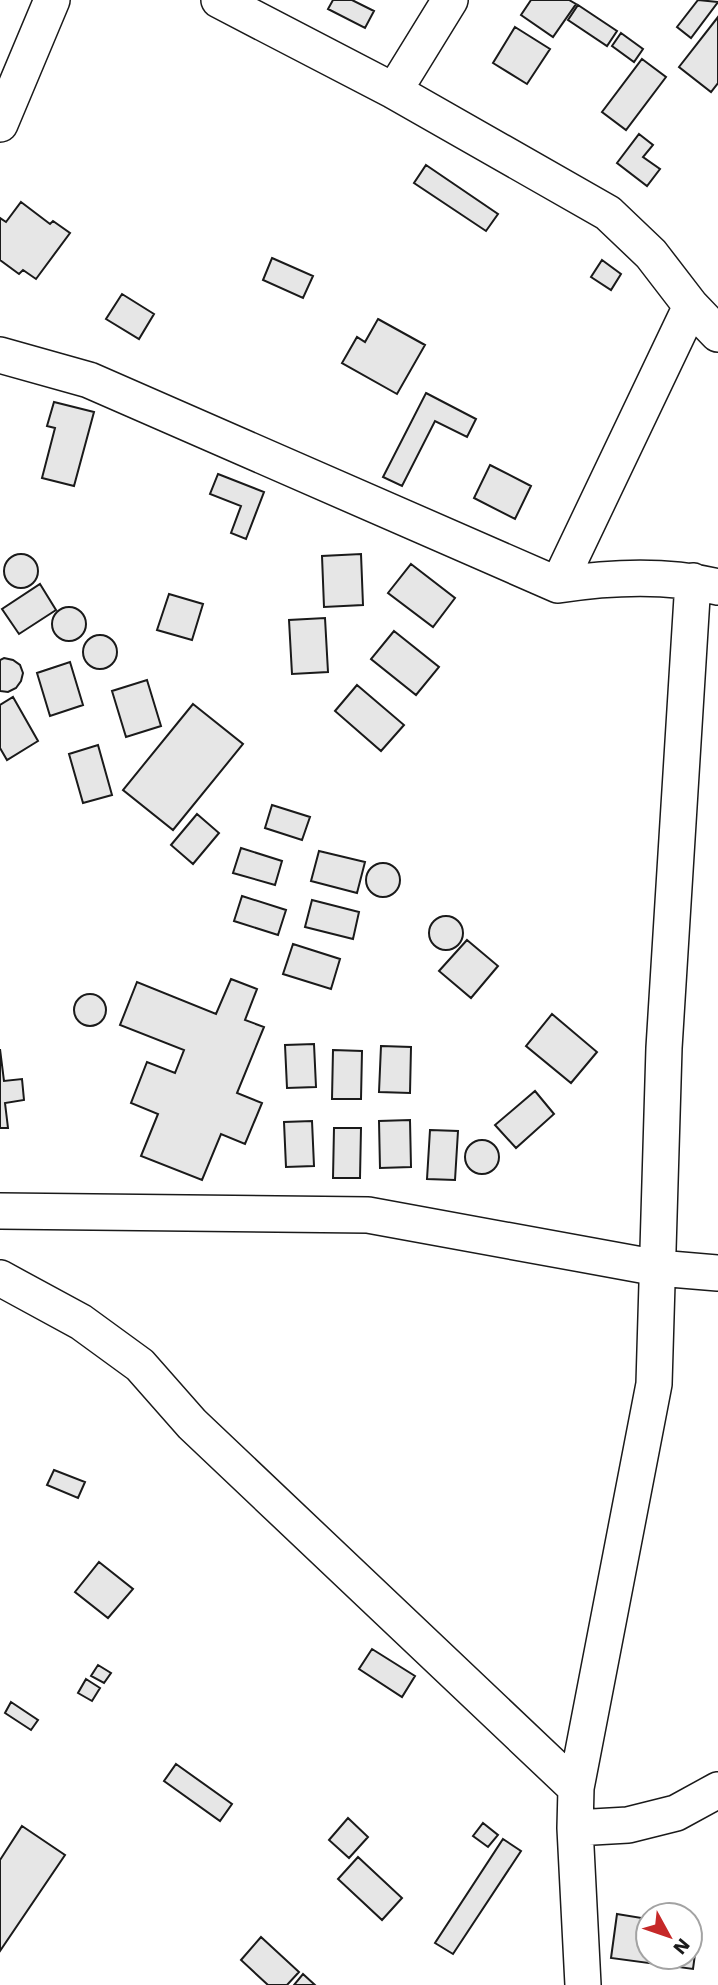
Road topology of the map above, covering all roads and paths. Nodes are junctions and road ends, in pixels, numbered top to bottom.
1 (52, 0) edge
2 (219, 0) edge
3 (450, 0) edge
4 (394, 91) junction
5 (0, 124) edge
6 (691, 306) junction
7 (718, 334) edge
8 (0, 355) edge
9 (706, 584) edge
10 (558, 585) junction
11 (0, 1211) edge
12 (658, 1268) junction
13 (718, 1273) edge
14 (0, 1278) edge
15 (576, 1788) junction
16 (718, 1790) edge
17 (575, 1828) junction
18 (583, 1985) edge

1 - 5 street
2 - 4 street
3 - 4 street
4 - 6 street
6 - 7 street
6 - 10 street
8 - 10 street
9 - 10 street
9 - 12 street
11 - 12 street
12 - 13 street
12 - 15 street
14 - 15 street
15 - 17 street
16 - 17 street
17 - 18 street

